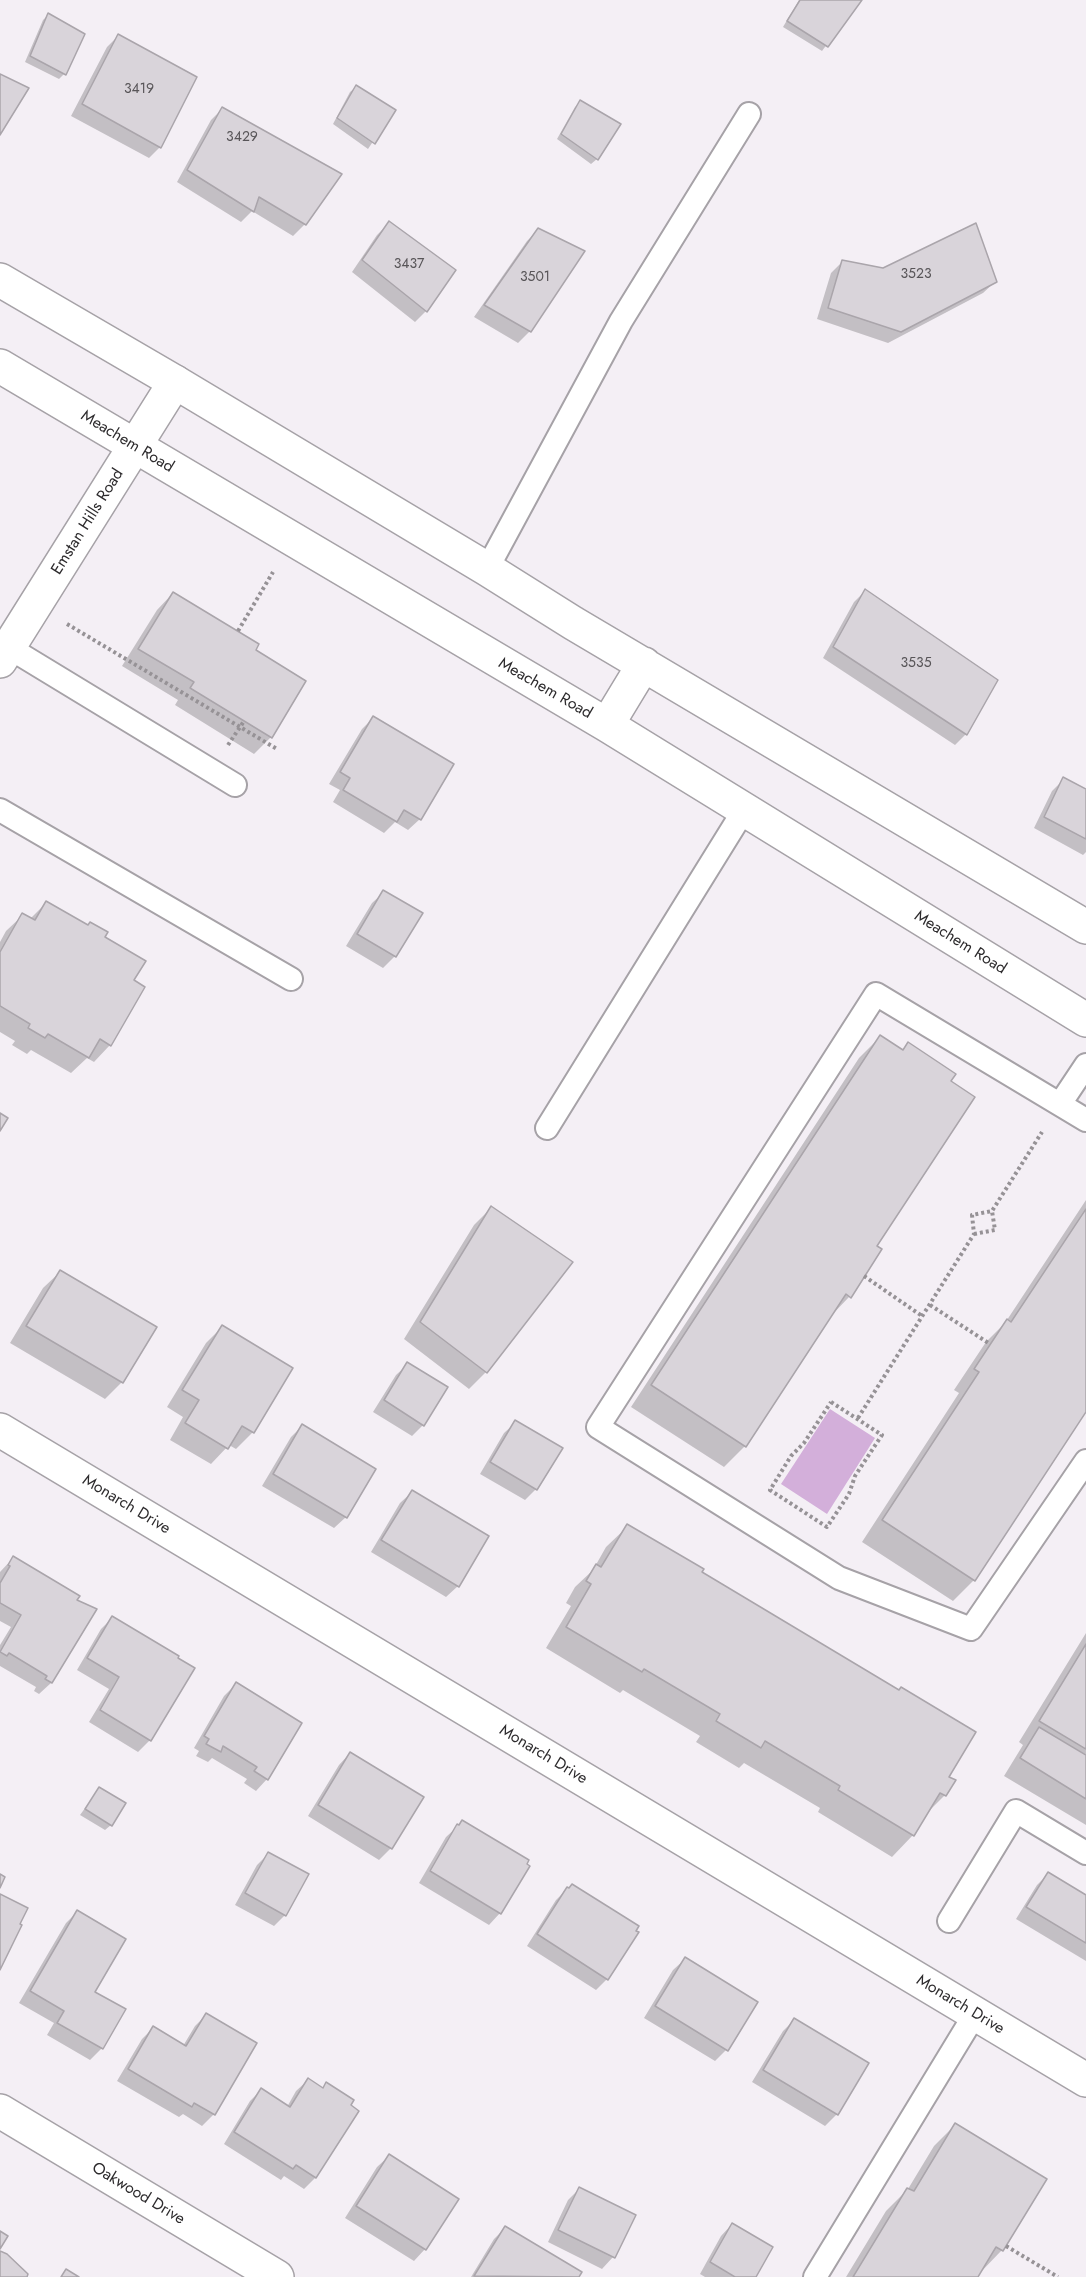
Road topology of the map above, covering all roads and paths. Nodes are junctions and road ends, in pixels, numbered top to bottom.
1 (749, 114) dead end
2 (0, 280) edge
3 (0, 366) edge
4 (175, 382) junction
5 (135, 448) junction
6 (292, 540) junction
7 (486, 569) junction
8 (35, 606) junction
9 (238, 631) dead end
10 (4, 654) edge
11 (644, 664) junction
12 (607, 725) junction
13 (277, 749) dead end
14 (235, 785) dead end
15 (0, 810) edge
16 (744, 810) junction
17 (1086, 927) edge
18 (291, 979) dead end
19 (1086, 1020) edge
20 (1086, 1065) edge
21 (1060, 1104) junction
22 (1086, 1120) edge
23 (547, 1128) dead end
24 (992, 1212) junction
25 (974, 1234) junction
26 (864, 1276) dead end
27 (930, 1305) junction
28 (922, 1316) junction
29 (990, 1344) dead end
30 (858, 1418) junction
31 (0, 1430) edge
32 (1086, 1461) edge
33 (1086, 1853) edge
34 (949, 1921) dead end
35 (975, 2014) junction
36 (1086, 2080) edge
37 (0, 2111) edge
38 (1006, 2246) dead end
39 (277, 2277) edge
40 (815, 2277) edge
41 (1058, 2277) edge

1 - 7 lane
2 - 4 street
3 - 5 street, Meachem Road
4 - 5 street, Emstan Hills Road
4 - 7 street
5 - 6 street, Meachem Road
5 - 8 street, Emstan Hills Road
6 - 9 path
6 - 12 street, Meachem Road
7 - 11 street
8 - 10 street, Emstan Hills Road
8 - 13 path
10 - 14 lane
11 - 12 street
11 - 17 street
12 - 16 street, Meachem Road
15 - 18 lane
16 - 19 street, Meachem Road
16 - 23 lane
20 - 21 lane
21 - 22 lane
21 - 24 path
21 - 32 lane
24 - 25 path
24 - 25 path
25 - 27 path
26 - 28 path
27 - 28 path
27 - 29 path
28 - 30 path
30 - 30 path
31 - 35 street, Monarch Drive
33 - 34 lane
35 - 36 street, Monarch Drive
35 - 40 lane
37 - 39 street, Oakwood Drive
38 - 41 path

